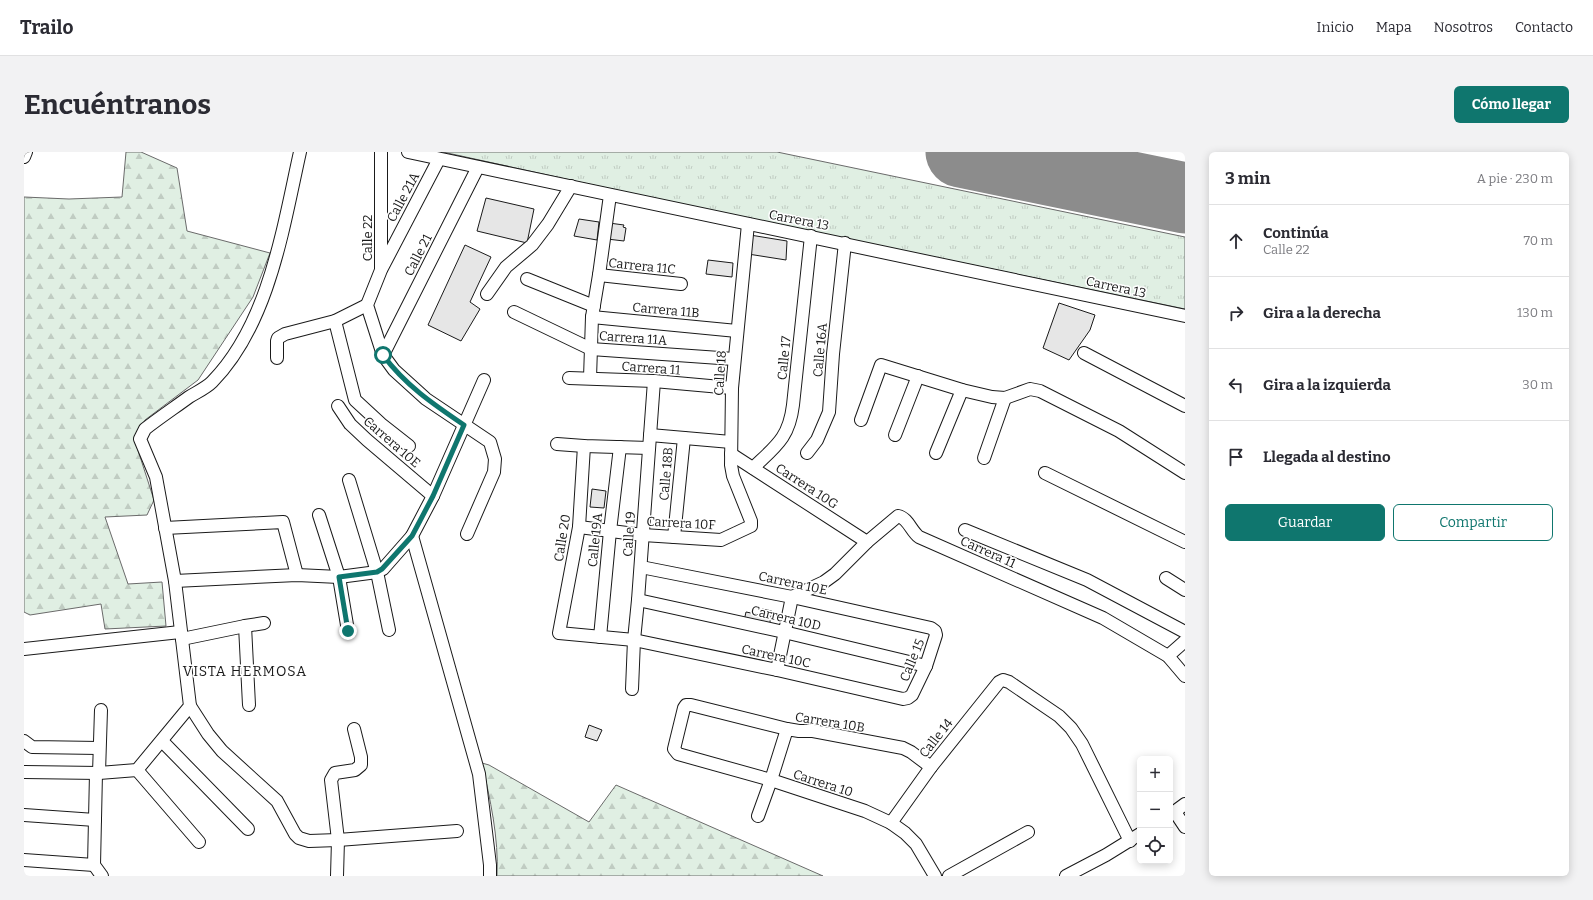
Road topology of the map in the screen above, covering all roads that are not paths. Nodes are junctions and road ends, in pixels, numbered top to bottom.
1 (26, 152) edge
2 (300, 152) edge
3 (381, 152) edge
4 (408, 152) edge
5 (24, 157) edge
6 (439, 159) junction
7 (478, 167) junction
8 (570, 186) junction
9 (610, 195) junction
10 (748, 224) junction
11 (811, 236) junction
12 (845, 243) junction
13 (381, 270) junction
14 (599, 276) junction
15 (527, 279) dead end
16 (681, 284) dead end
17 (487, 294) dead end
18 (367, 305) junction
19 (514, 312) dead end
20 (593, 312) junction
21 (1185, 316) edge
22 (335, 321) junction
23 (737, 331) junction
24 (591, 349) junction
25 (1084, 353) dead end
26 (383, 355) junction
27 (277, 358) dead end
28 (734, 359) junction
29 (918, 376) junction
30 (569, 378) dead end
31 (590, 378) junction
32 (484, 380) dead end
33 (654, 381) junction
34 (732, 388) junction
35 (962, 390) junction
36 (1005, 398) junction
37 (338, 406) dead end
38 (1185, 406) edge
39 (861, 420) dead end
40 (464, 425) junction
41 (650, 435) junction
42 (895, 435) dead end
43 (684, 438) junction
44 (731, 442) junction
45 (557, 444) dead end
46 (409, 446) dead end
47 (584, 446) junction
48 (620, 447) junction
49 (649, 448) junction
50 (807, 453) dead end
51 (936, 453) dead end
52 (731, 454) junction
53 (984, 458) dead end
54 (753, 468) junction
55 (1045, 472) dead end
56 (1185, 473) edge
57 (349, 480) dead end
58 (433, 496) junction
59 (319, 516) dead end
60 (751, 521) joint
61 (579, 527) junction
62 (165, 528) junction
63 (965, 530) dead end
64 (610, 531) junction
65 (468, 534) dead end
66 (643, 535) junction
67 (412, 536) junction
68 (674, 537) junction
69 (867, 542) junction
70 (1185, 542) edge
71 (640, 567) junction
72 (377, 572) junction
73 (297, 575) junction
74 (339, 577) junction
75 (1166, 578) dead end
76 (175, 581) junction
77 (1185, 590) edge
78 (792, 597) junction
79 (638, 600) junction
80 (264, 623) dead end
81 (245, 626) junction
82 (389, 630) dead end
83 (348, 631) dead end
84 (784, 632) junction
85 (1185, 632) edge
86 (559, 633) joint
87 (936, 635) joint
88 (181, 636) junction
89 (600, 637) junction
90 (634, 640) junction
91 (1185, 641) edge
92 (24, 649) edge
93 (1168, 656) junction
94 (926, 666) junction
95 (777, 670) junction
96 (1185, 676) edge
97 (632, 689) dead end
98 (912, 695) joint
99 (249, 705) dead end
100 (190, 706) junction
101 (101, 710) dead end
102 (354, 729) dead end
103 (787, 729) junction
104 (24, 741) edge
105 (162, 741) junction
106 (99, 748) junction
107 (930, 767) junction
108 (137, 770) junction
109 (24, 772) edge
110 (98, 773) junction
111 (771, 780) junction
112 (1185, 804) edge
113 (1173, 812) edge
114 (24, 814) edge
115 (1173, 814) edge
116 (758, 816) dead end
117 (95, 820) junction
118 (891, 823) junction
119 (1185, 827) edge
120 (248, 829) dead end
121 (457, 830) dead end
122 (1028, 832) dead end
123 (1135, 838) edge
124 (338, 840) junction
125 (199, 842) dead end
126 (24, 860) edge
127 (94, 864) junction
128 (102, 876) edge
129 (337, 876) edge
130 (490, 876) edge
131 (936, 876) edge
132 (949, 876) edge
133 (1066, 876) edge

1 - 5 street
2 - 62 street
3 - 13 street, Calle 22
4 - 6 street, Carrera 13
6 - 7 street, Carrera 13
6 - 13 street, Calle 21A
7 - 8 street, Carrera 13
7 - 26 street, Calle 21
8 - 9 street, Carrera 13
8 - 17 street
9 - 10 street, Carrera 13
9 - 14 street
10 - 11 street, Carrera 13
10 - 23 street, Calle 18
11 - 12 street, Carrera 13
11 - 54 street, Calle 17
12 - 21 street, Carrera 13
12 - 50 street, Calle 16A
13 - 18 street, Calle 22
14 - 16 street, Carrera 11C
14 - 20 street
15 - 20 street, Carrera 11B
18 - 22 street
18 - 26 street
19 - 24 street, Carrera 11A
20 - 23 street, Carrera 11B
20 - 24 street
22 - 27 street
22 - 46 street
23 - 28 street, Calle 18
24 - 28 street, Carrera 11A
24 - 31 street
25 - 38 street
26 - 40 street
28 - 34 street, Calle 18
29 - 35 street
29 - 39 street
29 - 42 street
30 - 31 street, Carrera 11
31 - 33 street, Carrera 11
32 - 40 street
33 - 34 street, Carrera 11
33 - 41 street, Calle 19
34 - 44 street, Calle 18
35 - 36 street
35 - 51 street
36 - 53 street
36 - 56 street
37 - 58 street, Carrera 10E
40 - 58 street
40 - 65 street
41 - 43 street
41 - 49 street, Calle 19
43 - 44 street
43 - 68 street, Calle 18B
44 - 52 street, Calle 18
45 - 47 street
47 - 48 street
47 - 61 street, Calle 20
48 - 49 street
48 - 64 street, Calle 19A
49 - 66 street, Calle 19
52 - 54 street, Carrera 10G
52 - 60 street, Calle 18
54 - 69 street, Carrera 10G
55 - 70 street
57 - 72 street
58 - 67 street
59 - 74 street
60 - 68 street, Carrera 10F
61 - 64 street, Carrera 10F
61 - 86 street, Calle 20
62 - 73 street
62 - 76 street
63 - 85 street
64 - 66 street, Carrera 10F
64 - 89 street, Calle 19A
66 - 68 street, Carrera 10F
66 - 71 street, Calle 19
67 - 72 street
67 - 130 street
69 - 78 street, Carrera 11
69 - 93 street, Carrera 11
71 - 78 street, Carrera 10E
71 - 79 street, Calle 19
72 - 74 street
72 - 82 street
73 - 74 street
73 - 76 street
74 - 83 street
75 - 77 street
76 - 88 street
78 - 84 street
78 - 87 street, Carrera 10E
79 - 84 street, Carrera 10D
79 - 90 street, Calle 19
80 - 81 street
81 - 88 street
81 - 99 street
84 - 94 street, Carrera 10D
84 - 95 street
86 - 89 street, Carrera 10C
87 - 94 street, Calle 15
88 - 92 street
88 - 100 street
89 - 90 street, Carrera 10C
90 - 95 street, Carrera 10C
90 - 97 street, Calle 19
91 - 93 street
93 - 96 street, Carrera 11
94 - 98 street, Calle 15
95 - 98 street, Carrera 10C
100 - 105 street
100 - 124 street
101 - 106 street
102 - 124 street
103 - 107 street, Carrera 10B
103 - 111 street, Carrera 10B
103 - 111 street, Carrera 10
104 - 106 street
105 - 108 street
105 - 120 street
106 - 110 street
107 - 118 street, Calle 14
107 - 123 street, Calle 14
108 - 110 street
108 - 125 street
109 - 110 street
110 - 117 street
111 - 116 street, Carrera 10B
111 - 118 street, Carrera 10
112 - 113 street
114 - 117 street
115 - 119 street
117 - 127 street
118 - 131 street, Carrera 10
121 - 124 street
122 - 132 street
123 - 133 street
124 - 129 street
126 - 127 street
127 - 128 street

